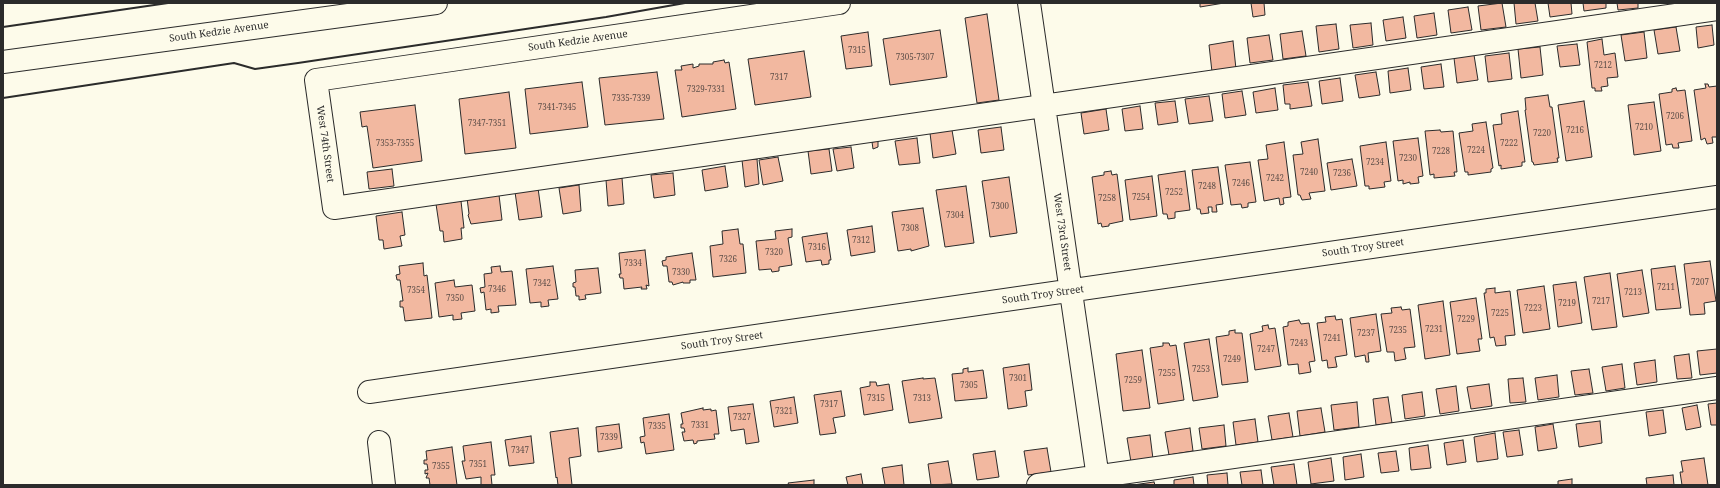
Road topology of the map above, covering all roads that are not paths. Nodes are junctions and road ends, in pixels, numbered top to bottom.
1 (436, 3) edge
2 (839, 3) edge
3 (1029, 3) edge
4 (1717, 9) edge
5 (3, 62) edge
6 (316, 80) joint
7 (1044, 106) junction
8 (1717, 197) edge
9 (1071, 290) junction
10 (1717, 388) edge
11 (369, 392) dead end
12 (379, 442) dead end
13 (1098, 481) edge
14 (384, 485) edge
15 (1038, 485) edge

1 - 5 street, South Kedzie Avenue
2 - 6 street, South Kedzie Avenue
3 - 7 street, West 73rd Street
4 - 7 street
6 - 7 street, West 74th Street
7 - 9 street, West 73rd Street
8 - 9 street, South Troy Street
9 - 11 street, South Troy Street
9 - 13 street, West 73rd Street
10 - 13 street
12 - 14 street
13 - 15 street

